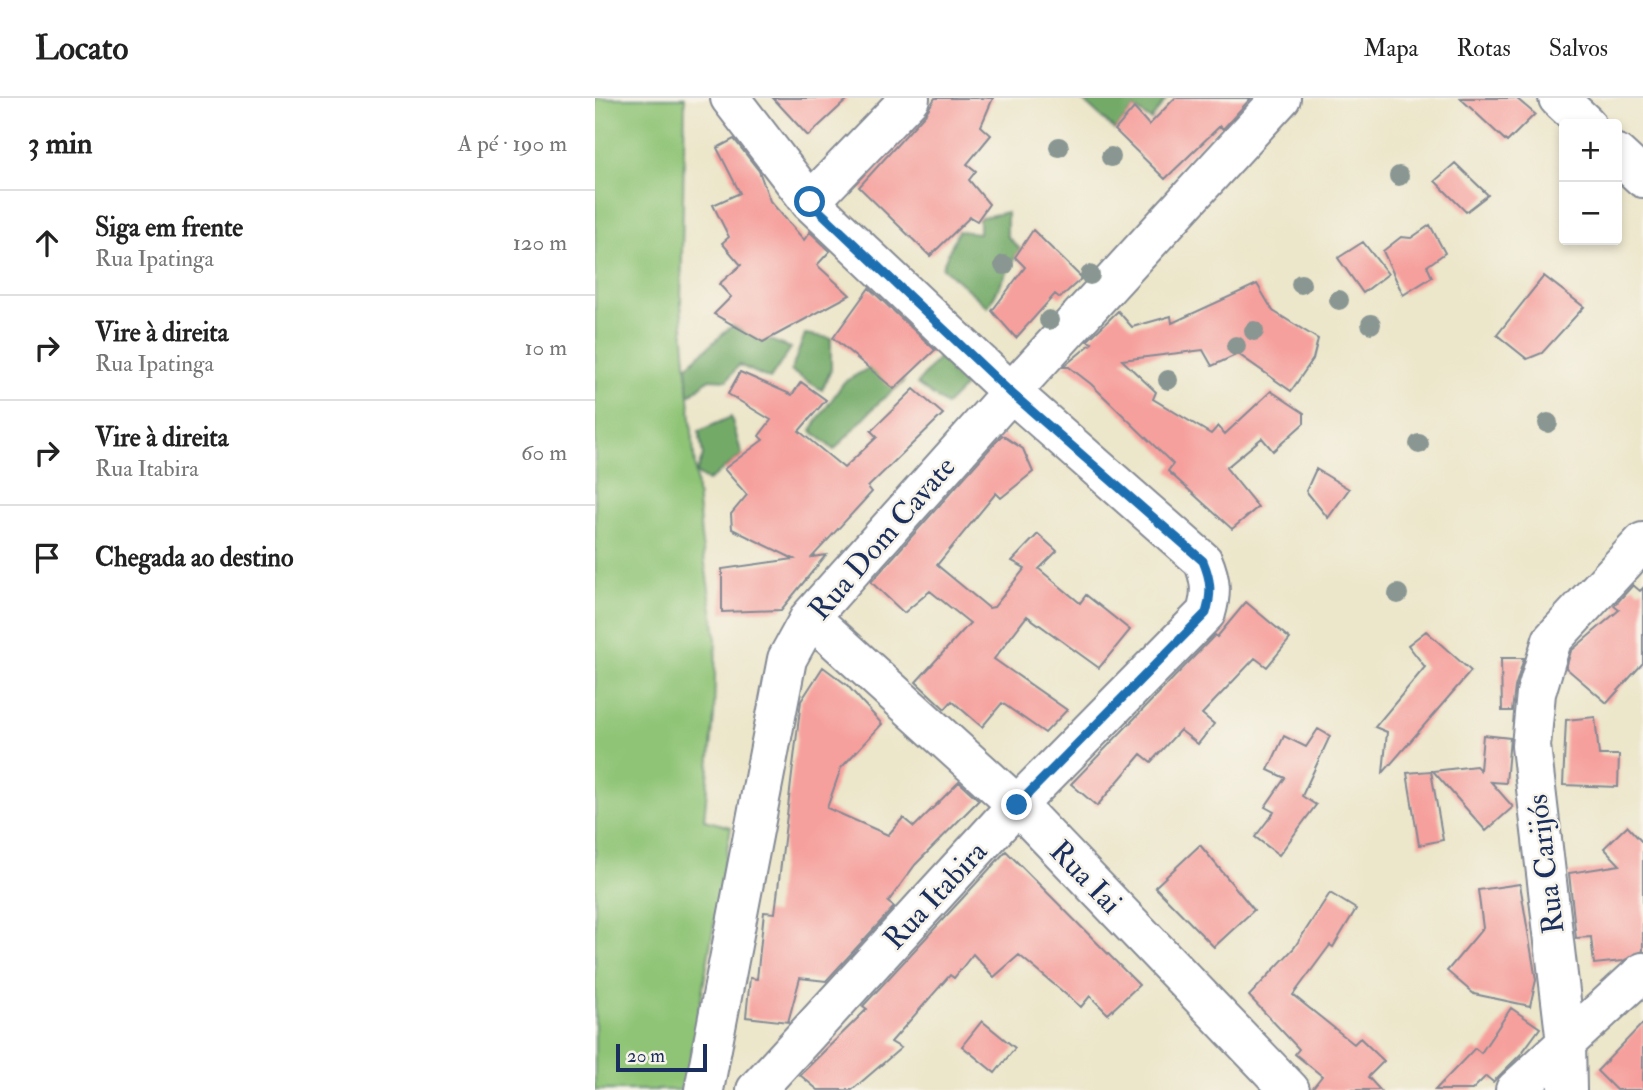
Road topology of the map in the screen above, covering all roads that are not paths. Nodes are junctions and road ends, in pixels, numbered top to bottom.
1 (730, 98) edge
2 (909, 98) edge
3 (1281, 98) edge
4 (1558, 98) edge
5 (1581, 119) edge
6 (810, 202) junction
7 (1010, 392) junction
8 (1643, 542) edge
9 (810, 617) junction
10 (1017, 805) junction
11 (1643, 972) edge
12 (1566, 1043) junction
13 (704, 1090) edge
14 (756, 1090) edge
15 (1290, 1090) edge
16 (1515, 1090) edge
17 (1567, 1090) edge

1 - 6 street
2 - 6 street
3 - 7 street, Rua Dom Cavate
4 - 5 street
6 - 7 street
7 - 9 street, Rua Dom Cavate
7 - 10 street, Rua Itabira
8 - 12 street, Rua Carijós
9 - 10 street, Rua Iai
9 - 13 street, Rua Dom Cavate
10 - 14 street, Rua Itabira
10 - 15 street, Rua Iai
11 - 12 street
12 - 16 street
12 - 17 street, Rua Carijós

